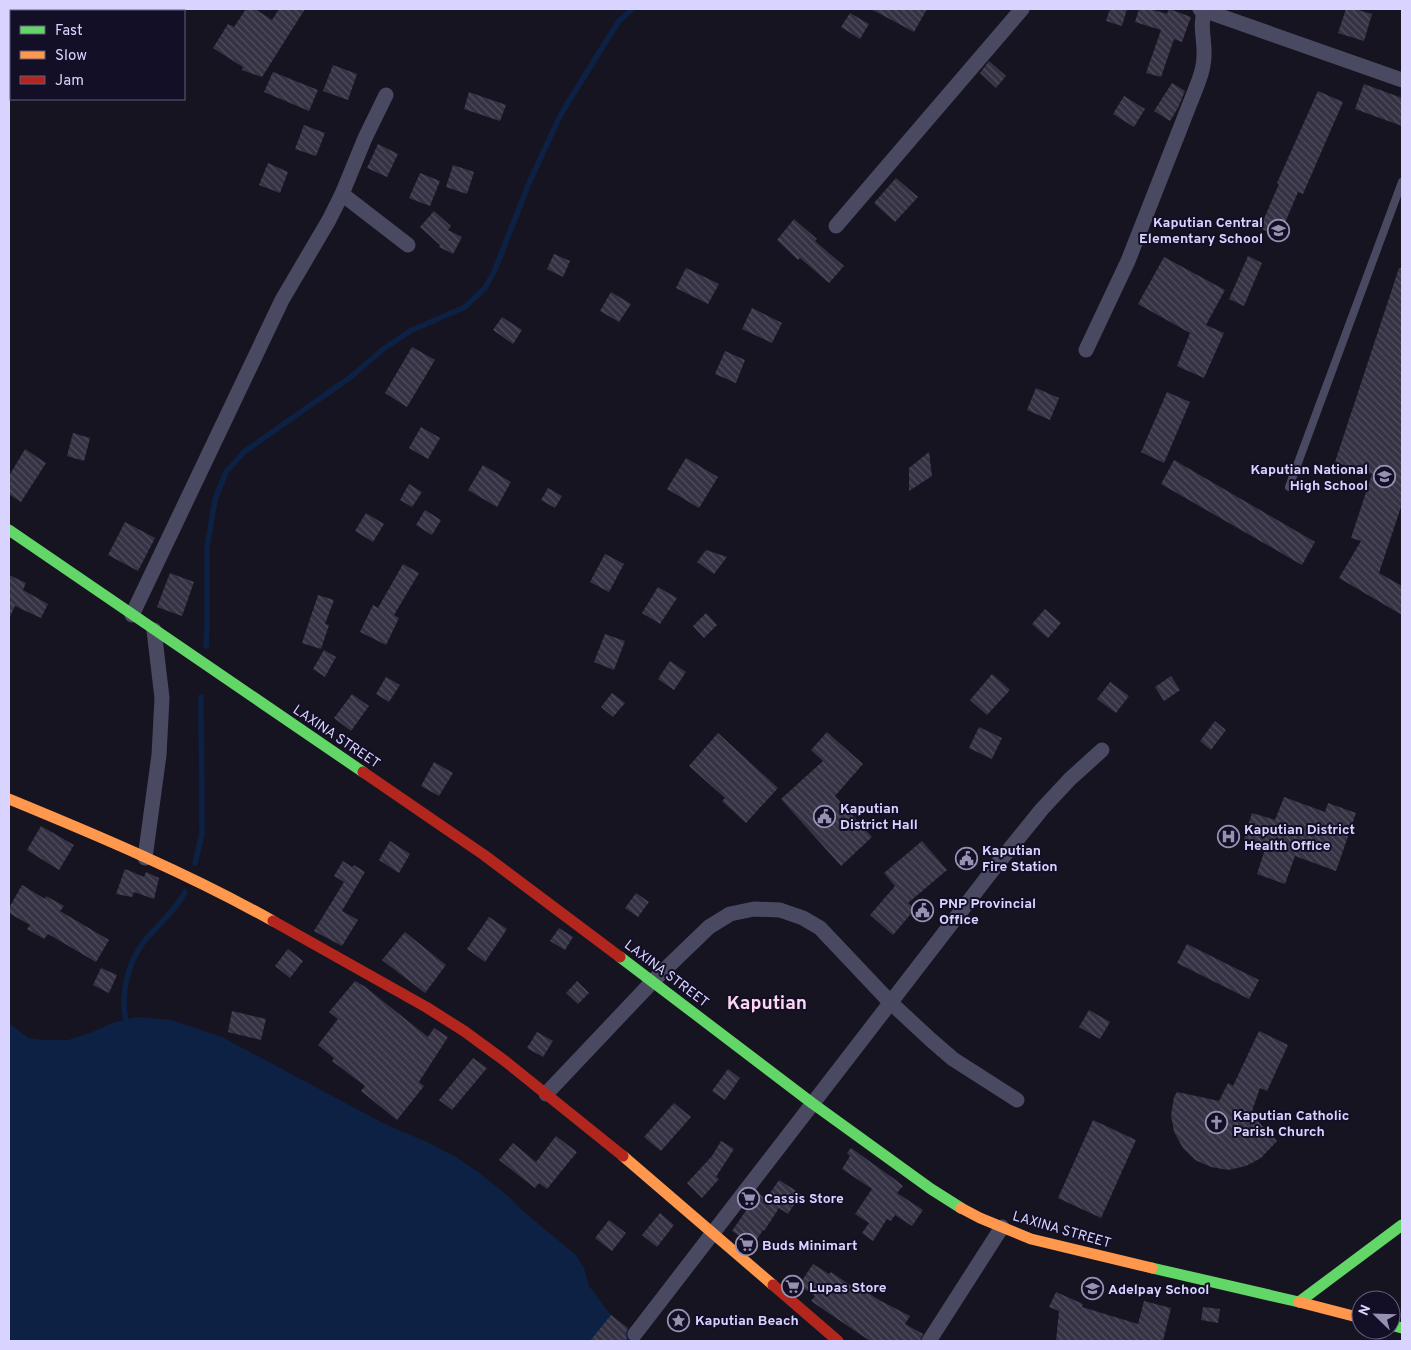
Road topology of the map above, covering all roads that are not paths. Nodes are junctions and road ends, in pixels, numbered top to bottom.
1 (1022, 9) edge
2 (1203, 9) edge
3 (1402, 80) edge
4 (386, 95) dead end
5 (1402, 182) edge
6 (342, 194) junction
7 (836, 226) dead end
8 (408, 246) dead end
9 (1086, 350) dead end
10 (1289, 487) dead end
11 (9, 530) edge
12 (132, 615) junction
13 (154, 630) junction
14 (1102, 750) dead end
15 (9, 799) edge
16 (145, 858) junction
17 (653, 981) junction
18 (890, 1002) junction
19 (546, 1094) junction
20 (1017, 1100) dead end
21 (812, 1103) junction
22 (1402, 1225) edge
23 (1002, 1227) junction
24 (713, 1233) junction
25 (1299, 1302) junction
26 (1351, 1315) edge
27 (632, 1338) edge
28 (838, 1341) edge
29 (929, 1341) edge

1 - 7 street
2 - 3 street
2 - 9 street
4 - 6 street
5 - 10 lane
6 - 8 street
6 - 12 street
11 - 12 main road, LAXINA STREET
12 - 13 main road, LAXINA STREET
13 - 16 street
13 - 17 main road, LAXINA STREET
14 - 18 street
15 - 16 main road
16 - 19 main road
17 - 18 street
17 - 19 street
17 - 21 main road, LAXINA STREET
18 - 20 street
18 - 21 street
19 - 24 main road
21 - 23 main road, LAXINA STREET
21 - 24 street
22 - 25 main road
23 - 25 main road, LAXINA STREET
23 - 29 street
24 - 27 street
24 - 28 main road
25 - 26 main road, LAXINA STREET

